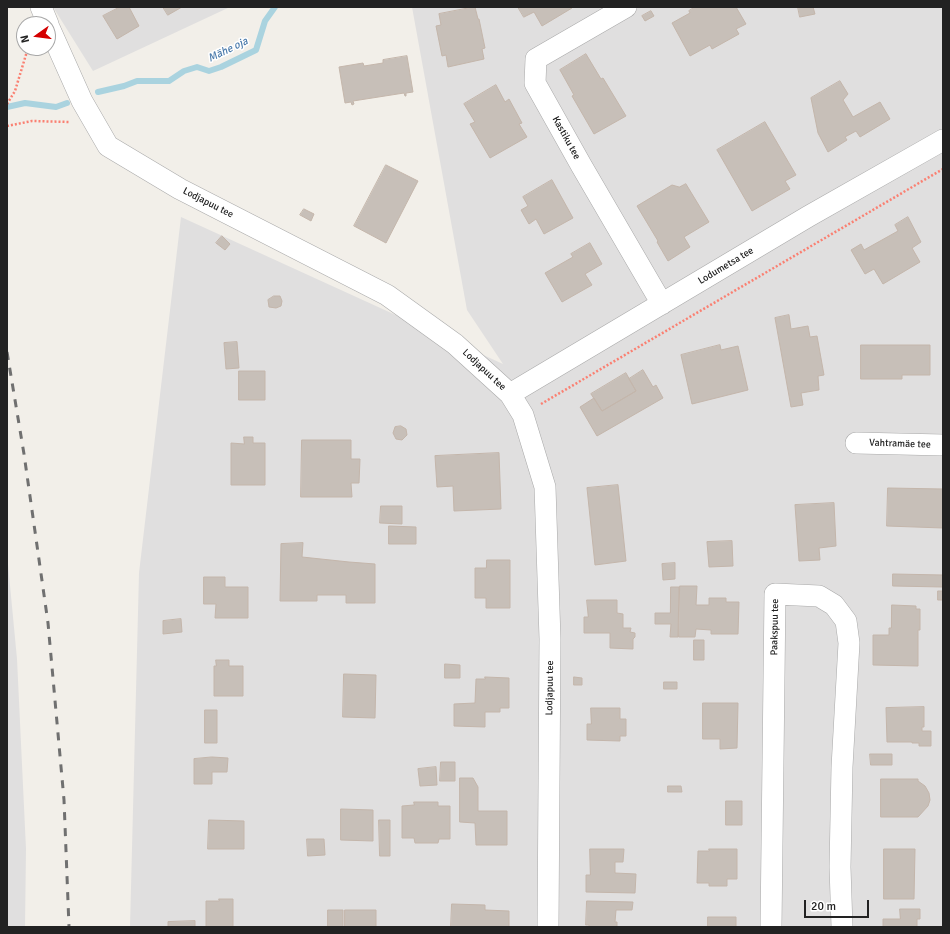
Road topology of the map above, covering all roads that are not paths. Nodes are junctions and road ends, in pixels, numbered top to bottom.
1 (626, 7) edge
2 (56, 42) edge
3 (943, 140) edge
4 (662, 304) junction
5 (510, 394) junction
6 (856, 443) dead end
7 (943, 445) edge
8 (548, 927) edge
9 (771, 927) edge
10 (842, 927) edge

1 - 4 street, Kastiku tee
2 - 5 street, Lodjapuu tee
3 - 4 street, Lodumetsa tee
4 - 5 street, Lodumetsa tee
5 - 8 street, Lodjapuu tee
6 - 7 street, Vahtramäe tee
9 - 10 street, Paakspuu tee

